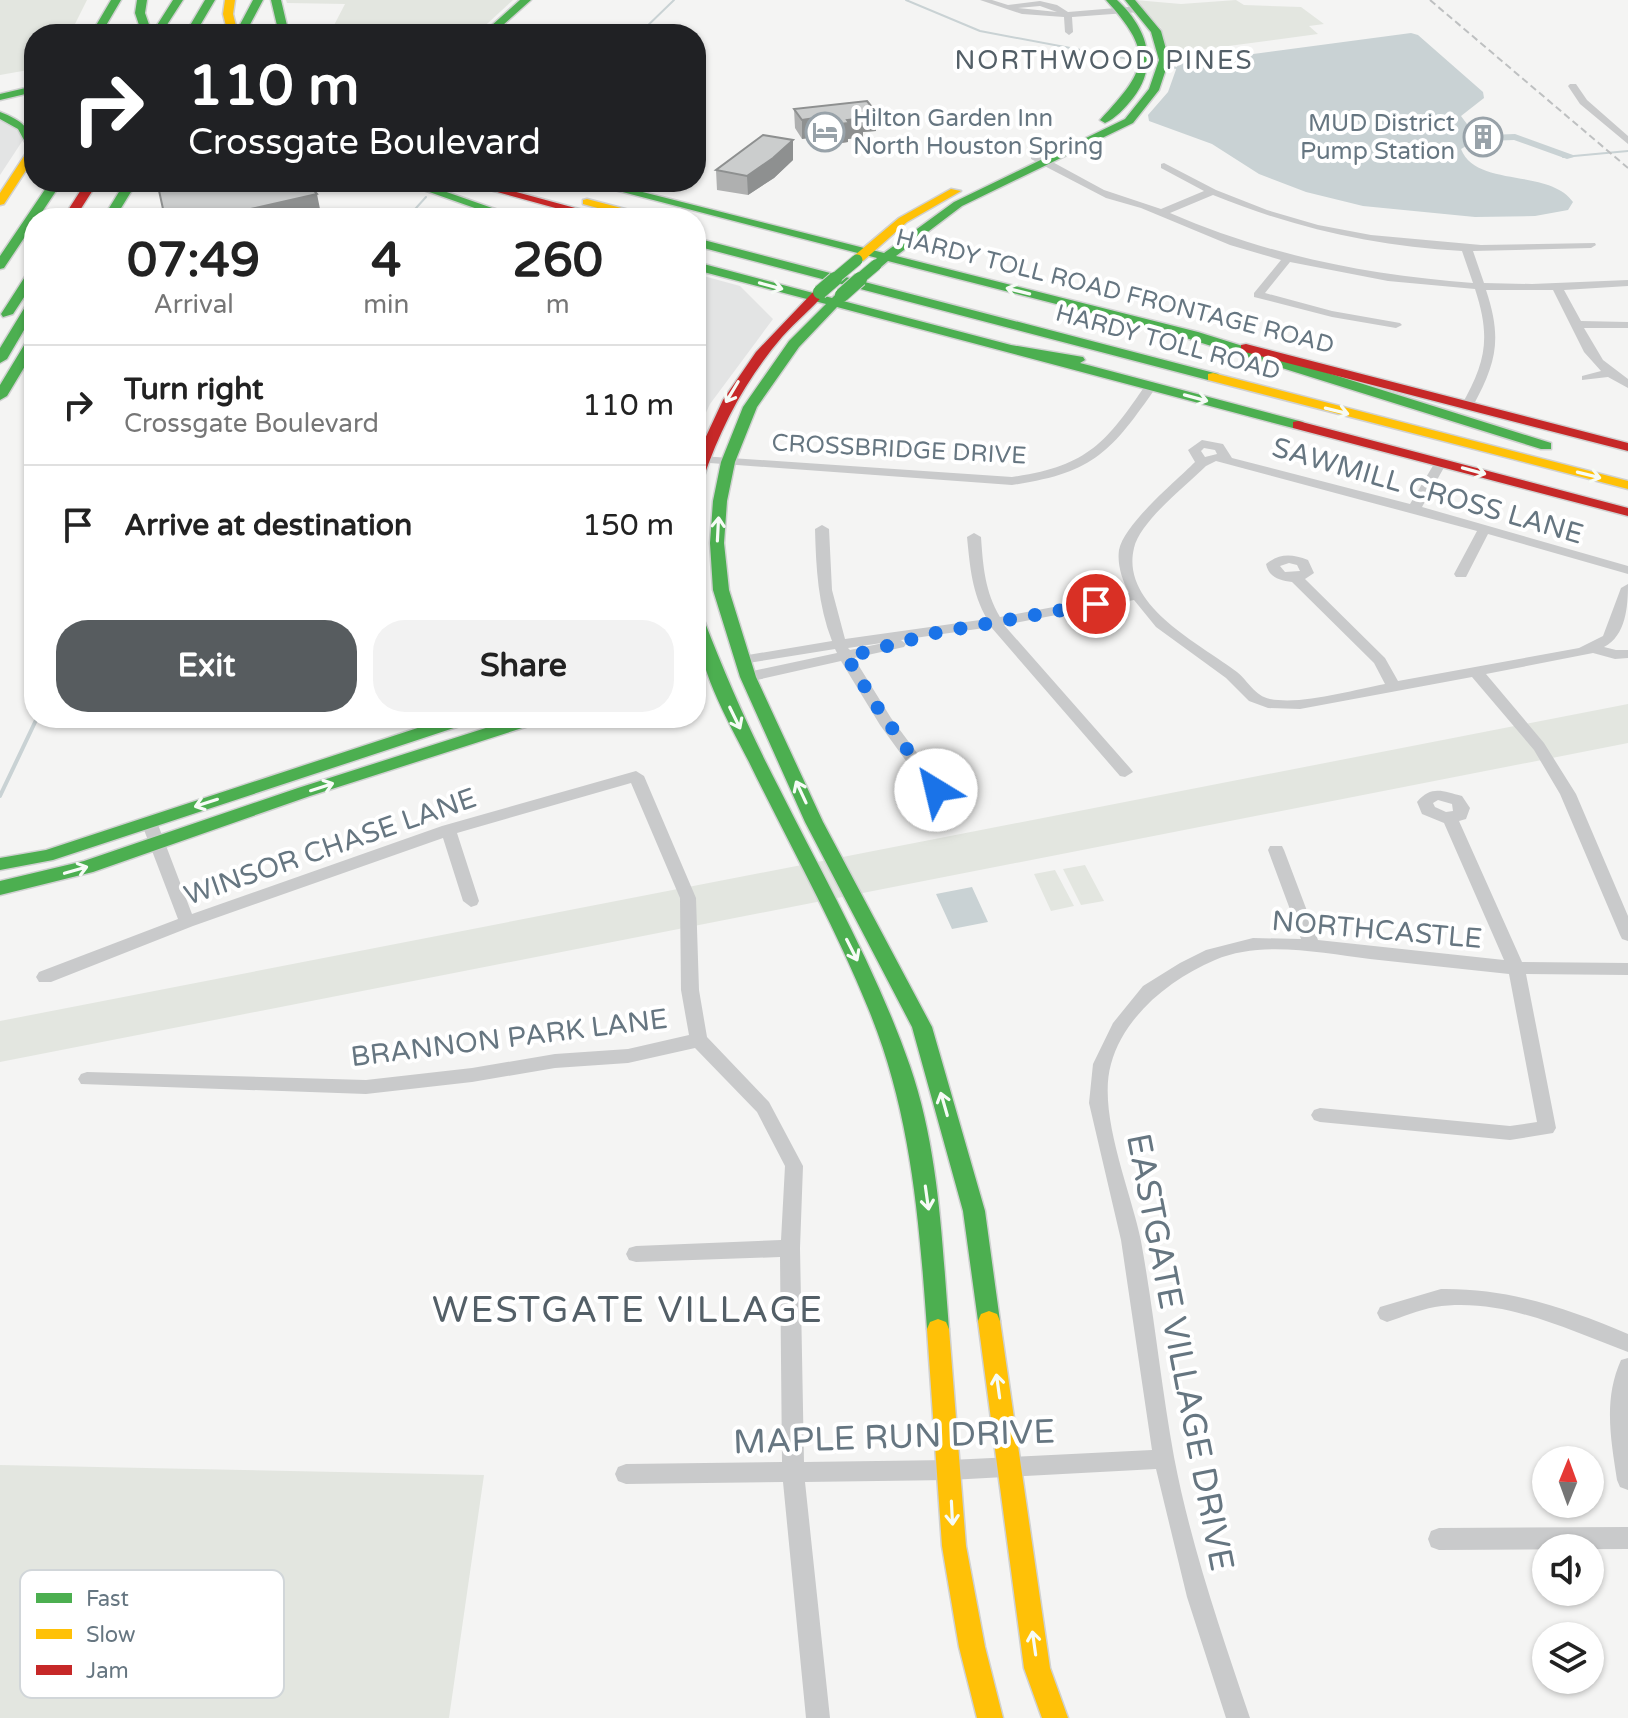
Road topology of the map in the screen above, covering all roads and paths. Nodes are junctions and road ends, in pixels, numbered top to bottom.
1 (116, 0) edge
2 (178, 0) edge
3 (210, 0) edge
4 (230, 0) edge
5 (258, 0) edge
6 (276, 0) edge
7 (984, 0) edge
8 (530, 4) edge
9 (1127, 5) edge
10 (1068, 16) junction
11 (102, 24) edge
12 (162, 24) edge
13 (196, 24) edge
14 (230, 24) edge
15 (246, 24) edge
16 (282, 24) edge
17 (501, 24) edge
18 (514, 24) edge
19 (1069, 32) dead end
20 (1573, 86) dead end
21 (24, 92) edge
22 (0, 100) edge
23 (24, 102) edge
24 (24, 111) edge
25 (0, 113) edge
26 (24, 127) edge
27 (1628, 141) edge
28 (1040, 160) junction
29 (24, 165) edge
30 (1164, 166) dead end
31 (49, 192) edge
32 (437, 192) edge
33 (507, 192) edge
34 (550, 192) edge
35 (626, 192) edge
36 (1212, 192) junction
37 (0, 202) edge
38 (39, 207) edge
39 (485, 208) edge
40 (569, 208) edge
41 (610, 208) edge
42 (685, 208) edge
43 (1160, 213) junction
44 (706, 214) edge
45 (24, 217) edge
46 (24, 229) edge
47 (706, 234) edge
48 (0, 240) edge
49 (706, 245) edge
50 (1591, 245) dead end
51 (1467, 248) junction
52 (1288, 258) junction
53 (871, 259) junction
54 (0, 265) edge
55 (706, 268) edge
56 (1628, 283) edge
57 (1479, 287) junction
58 (24, 288) edge
59 (1557, 288) junction
60 (828, 297) junction
61 (24, 319) edge
62 (1577, 324) junction
63 (0, 325) edge
64 (1396, 325) dead end
65 (1628, 325) edge
66 (1175, 331) junction
67 (1012, 349) junction
68 (24, 356) edge
69 (0, 359) edge
70 (749, 367) junction
71 (773, 372) junction
72 (1609, 373) junction
73 (1586, 378) dead end
74 (1628, 384) edge
75 (1151, 386) junction
76 (1261, 392) junction
77 (0, 396) edge
78 (1467, 406) junction
79 (1546, 446) junction
80 (1628, 447) edge
81 (706, 448) edge
82 (706, 460) edge
83 (728, 462) junction
84 (1441, 462) junction
85 (1628, 469) edge
86 (1628, 485) edge
87 (1414, 509) junction
88 (1628, 512) edge
89 (822, 529) dead end
90 (1484, 530) junction
91 (974, 537) dead end
92 (719, 570) junction
93 (1628, 570) edge
94 (706, 571) edge
95 (1461, 574) dead end
96 (1296, 578) dead end
97 (1628, 588) edge
98 (1135, 596) junction
99 (994, 622) junction
100 (1612, 631) junction
101 (1628, 644) edge
102 (1592, 648) junction
103 (844, 649) junction
104 (1628, 654) edge
105 (745, 669) junction
106 (708, 671) edge
107 (1477, 673) junction
108 (1393, 685) junction
109 (435, 728) edge
110 (504, 728) edge
111 (347, 757) junction
112 (1125, 772) dead end
113 (355, 777) junction
114 (952, 812) dead end
115 (1450, 818) dead end
116 (149, 822) junction
117 (814, 822) junction
118 (789, 828) junction
119 (448, 830) junction
120 (158, 845) junction
121 (1276, 850) dead end
122 (0, 864) edge
123 (0, 888) edge
124 (471, 901) dead end
125 (1623, 913) edge
126 (187, 922) junction
127 (1628, 935) edge
128 (1312, 946) junction
129 (1516, 968) junction
130 (1628, 969) edge
131 (45, 977) dead end
132 (1138, 1003) joint
133 (922, 1027) junction
134 (890, 1039) junction
135 (699, 1040) junction
136 (87, 1079) dead end
137 (1320, 1115) dead end
138 (790, 1248) junction
139 (636, 1254) dead end
140 (1387, 1313) dead end
141 (1628, 1343) edge
142 (1628, 1367) edge
143 (1164, 1459) junction
144 (1009, 1465) junction
145 (950, 1470) junction
146 (793, 1473) junction
147 (626, 1474) dead end
148 (1628, 1480) edge
149 (1628, 1538) edge
150 (1439, 1539) dead end
151 (818, 1718) edge
152 (990, 1718) edge
153 (1055, 1718) edge
154 (1238, 1718) edge

1 - 11 main road
2 - 12 main road
3 - 13 main road
4 - 14 main road
5 - 15 main road
6 - 16 main road
7 - 10 street
8 - 17 main road
8 - 18 main road
9 - 10 street
9 - 28 main road
9 - 28 main road
10 - 19 street
20 - 27 street
21 - 22 main road
22 - 23 main road
24 - 25 main road
25 - 26 main road
28 - 43 street
28 - 53 main road
29 - 37 main road
30 - 36 street
31 - 38 main road
32 - 39 main road
33 - 40 main road
34 - 41 main road
35 - 42 main road, HARDY TOLL ROAD FRONTAGE ROAD
36 - 43 street
36 - 51 street
43 - 52 street
44 - 53 main road, HARDY TOLL ROAD FRONTAGE ROAD
45 - 48 main road
46 - 54 main road
47 - 79 main road, HARDY TOLL ROAD
49 - 76 main road, HARDY TOLL ROAD
50 - 51 street
51 - 57 street
52 - 57 street
52 - 64 street
53 - 60 main road, bridge
66 -> 53 main road, HARDY TOLL ROAD FRONTAGE ROAD
55 -> 60 main road
56 - 59 street
57 - 59 street
57 - 78 street
58 - 63 main road
59 - 62 street
60 - 67 main road
60 - 70 main road
60 - 71 main road
61 - 69 main road
62 - 65 street
62 - 72 street
66 - 78 main road, HARDY TOLL ROAD FRONTAGE ROAD
66 - 79 main road
67 - 75 main road
67 - 76 main road
68 - 77 main road
70 - 71 main road
70 -> 81 main road
71 - 83 main road
72 - 73 street
72 - 74 street
75 - 83 street, CROSSBRIDGE DRIVE
75 -> 84 main road
76 -> 86 main road, HARDY TOLL ROAD
78 - 80 main road, HARDY TOLL ROAD FRONTAGE ROAD
79 - 85 main road, HARDY TOLL ROAD
82 - 83 street, CROSSBRIDGE DRIVE
92 -> 83 main road
84 - 87 street
84 -> 88 main road
87 - 90 street, SAWMILL CROSS LANE
87 - 98 street, SAWMILL CROSS LANE
89 - 103 street
90 - 93 street, SAWMILL CROSS LANE
90 - 95 street
91 - 99 street
92 - 94 main road
92 - 105 main road
96 - 108 street
97 - 100 street
98 - 99 street
98 - 108 street
99 - 103 street
99 - 112 street
100 - 101 street
100 - 102 street
102 - 104 street
102 - 107 street
103 - 105 street
103 - 114 street
105 - 106 main road
117 -> 105 main road
106 -> 118 main road
107 - 108 street
107 - 125 street
109 - 111 main road
110 - 113 main road
111 - 113 main road
111 -> 116 main road
120 -> 113 main road
115 - 129 street
116 - 120 street
116 - 122 main road
117 - 118 main road
117 - 133 main road
118 -> 134 main road
119 - 124 street
119 - 126 street, WINSOR CHASE LANE
119 - 135 street, WINSOR CHASE LANE
123 -> 120 main road
120 - 126 street
121 - 128 street
125 - 127 street
126 - 131 street, WINSOR CHASE LANE
128 - 129 street, NORTHCASTLE
128 - 132 street, NORTHCASTLE
129 - 130 street, NORTHCASTLE
129 - 137 street
132 - 143 street, EASTGATE VILLAGE DRIVE
133 - 134 main road
144 -> 133 main road
134 -> 145 main road
135 - 136 street, BRANNON PARK LANE
135 - 138 street
138 - 139 street
138 - 146 street
140 - 141 street
142 - 148 street
143 - 144 street, MAPLE RUN DRIVE
143 - 154 street, EASTGATE VILLAGE DRIVE
144 - 145 street, MAPLE RUN DRIVE
153 -> 144 main road
145 - 146 street, MAPLE RUN DRIVE
145 -> 152 main road
146 - 147 street, MAPLE RUN DRIVE
146 - 151 street
149 - 150 street

